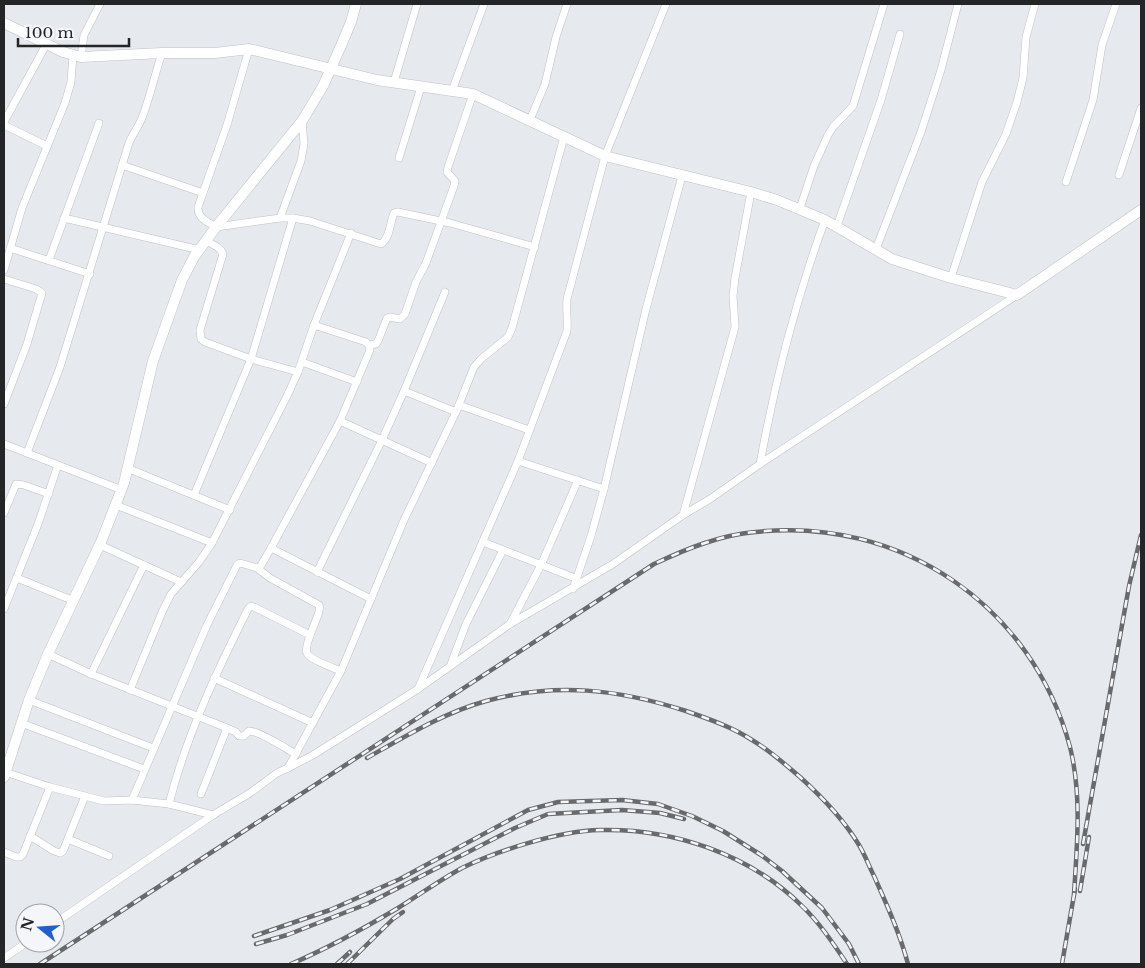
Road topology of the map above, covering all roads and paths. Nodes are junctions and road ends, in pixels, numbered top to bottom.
1 (100, 4) edge
2 (356, 4) edge
3 (417, 4) edge
4 (484, 4) edge
5 (567, 4) edge
6 (666, 4) edge
7 (884, 4) edge
8 (958, 4) edge
9 (1035, 4) edge
10 (1116, 4) edge
11 (4, 23) edge
12 (900, 34) dead end
13 (47, 43) junction
14 (249, 49) junction
15 (162, 53) junction
16 (77, 56) junction
17 (330, 69) junction
18 (394, 82) junction
19 (421, 87) junction
20 (452, 91) junction
21 (473, 94) junction
22 (1141, 108) edge
23 (530, 120) junction
24 (302, 121) junction
25 (4, 123) edge
26 (99, 124) dead end
27 (564, 136) junction
28 (47, 146) junction
29 (605, 156) junction
30 (399, 158) dead end
31 (122, 165) junction
32 (1118, 175) dead end
33 (682, 176) junction
34 (1066, 182) dead end
35 (751, 192) junction
36 (203, 194) junction
37 (800, 208) junction
38 (1141, 210) edge
39 (64, 218) junction
40 (280, 218) junction
41 (293, 218) junction
42 (826, 220) junction
43 (441, 221) junction
44 (837, 226) junction
45 (216, 227) junction
46 (104, 228) junction
47 (351, 233) junction
48 (203, 246) junction
49 (535, 247) junction
50 (10, 248) junction
51 (876, 249) junction
52 (49, 260) junction
53 (4, 270) edge
54 (90, 274) junction
55 (952, 278) junction
56 (4, 279) edge
57 (445, 292) dead end
58 (1017, 295) junction
59 (314, 325) junction
60 (369, 345) junction
61 (251, 359) junction
62 (302, 362) junction
63 (298, 372) junction
64 (357, 382) junction
65 (404, 391) junction
66 (4, 404) edge
67 (458, 409) junction
68 (340, 421) junction
69 (529, 430) junction
70 (382, 440) junction
71 (4, 444) edge
72 (27, 453) junction
73 (518, 460) junction
74 (432, 463) junction
75 (760, 464) junction
76 (58, 465) junction
77 (128, 468) junction
78 (578, 480) junction
79 (604, 489) junction
80 (122, 490) junction
81 (49, 494) junction
82 (194, 495) junction
83 (116, 505) junction
84 (230, 510) junction
85 (4, 513) edge
86 (683, 515) junction
87 (483, 542) junction
88 (212, 543) junction
89 (100, 545) junction
90 (271, 548) junction
91 (503, 550) junction
92 (144, 565) junction
93 (541, 565) junction
94 (257, 568) junction
95 (316, 572) junction
96 (17, 578) junction
97 (576, 578) junction
98 (181, 582) junction
99 (572, 589) junction
100 (371, 599) junction
101 (74, 601) junction
102 (4, 609) edge
103 (510, 624) junction
104 (310, 635) junction
105 (48, 654) junction
106 (451, 664) junction
107 (341, 671) junction
108 (91, 674) junction
109 (214, 678) junction
110 (418, 689) junction
111 (130, 690) junction
112 (29, 700) junction
113 (173, 707) junction
114 (198, 717) junction
115 (21, 723) junction
116 (313, 723) junction
117 (227, 728) junction
118 (153, 748) junction
119 (296, 754) junction
120 (288, 768) junction
121 (144, 769) junction
122 (4, 774) edge
123 (50, 787) junction
124 (201, 794) dead end
125 (85, 796) junction
126 (132, 800) junction
127 (169, 804) junction
128 (213, 815) junction
129 (30, 836) junction
130 (68, 839) junction
131 (4, 852) edge
132 (109, 856) dead end
133 (65, 916) edge
134 (15, 950) edge
135 (4, 958) edge

1 - 16 street
2 - 17 street
3 - 18 street
4 - 20 street
5 - 23 street
6 - 29 street
7 - 37 street
8 - 51 street
9 - 55 street
10 - 34 street
11 - 13 street
12 - 44 street
13 - 16 street
13 - 25 street
14 - 15 street
14 - 17 street
14 - 36 street
15 - 16 street
15 - 31 street
16 - 28 street
17 - 18 street
17 - 24 street
18 - 19 street
19 - 20 street
19 - 30 street
20 - 21 street
21 - 23 street
21 - 43 street
22 - 32 street
23 - 27 street
24 - 40 street
24 - 45 street
25 - 28 street
26 - 39 street
27 - 29 street
27 - 49 street
28 - 50 street
29 - 33 street
29 - 69 street
31 - 36 street
31 - 46 street
33 - 35 street
33 - 79 street
35 - 37 street
35 - 86 street
36 - 45 street
37 - 42 street
38 - 58 street
39 - 46 street
39 - 52 street
40 - 41 street
40 - 45 street
41 - 47 street
41 - 61 street
42 - 44 street
42 - 75 street
43 - 47 street
43 - 49 street
43 - 60 street
44 - 51 street
45 - 48 street
46 - 48 street
46 - 54 street
47 - 59 street
48 - 61 street
48 - 77 street
49 - 67 street
50 - 52 street
50 - 53 street
51 - 55 street
52 - 54 street
54 - 72 street
55 - 58 street
56 - 66 street
57 - 65 street
58 - 75 street
59 - 60 street
59 - 62 street
60 - 64 street
61 - 63 street
61 - 82 street
62 - 63 street
62 - 64 street
63 - 84 street
64 - 68 street
65 - 67 street
65 - 70 street
67 - 69 street
67 - 74 street
68 - 70 street
68 - 90 street
69 - 73 street
70 - 74 street
70 - 95 street
71 - 72 street
72 - 76 street
73 - 78 street
73 - 87 street
74 - 100 street
75 - 86 street
76 - 80 street
76 - 81 street
77 - 80 street
77 - 82 street
78 - 79 street
78 - 93 street
79 - 97 street
80 - 83 street
81 - 85 street
81 - 96 street
82 - 84 street
83 - 88 street
83 - 89 street
84 - 88 street
86 - 99 street
87 - 91 street
87 - 110 street
88 - 98 street
89 - 92 street
89 - 101 street
90 - 94 street
90 - 95 street
91 - 93 street
91 - 106 street
92 - 98 street
92 - 108 street
93 - 97 street
93 - 103 street
94 - 104 street
94 - 113 street
95 - 100 street
96 - 101 street
96 - 102 street
97 - 99 street
98 - 111 street
99 - 103 street
100 - 107 street
101 - 105 street
103 - 106 street
104 - 107 street
104 - 109 street
105 - 108 street
105 - 112 street
106 - 110 street
107 - 116 street
108 - 111 street
109 - 114 street
109 - 116 street
110 - 120 street
111 - 113 street
112 - 115 street
112 - 118 street
113 - 114 street
113 - 118 street
114 - 117 street
114 - 127 street
115 - 121 street
115 - 122 street
116 - 119 street
117 - 119 street
117 - 124 street
118 - 121 street
119 - 120 street
120 - 128 street
121 - 126 street
122 - 123 street
123 - 125 street
123 - 129 street
125 - 126 street
125 - 130 street
126 - 127 street
127 - 128 street
128 - 133 street
129 - 130 street
129 - 131 street
130 - 132 street
134 - 135 street

